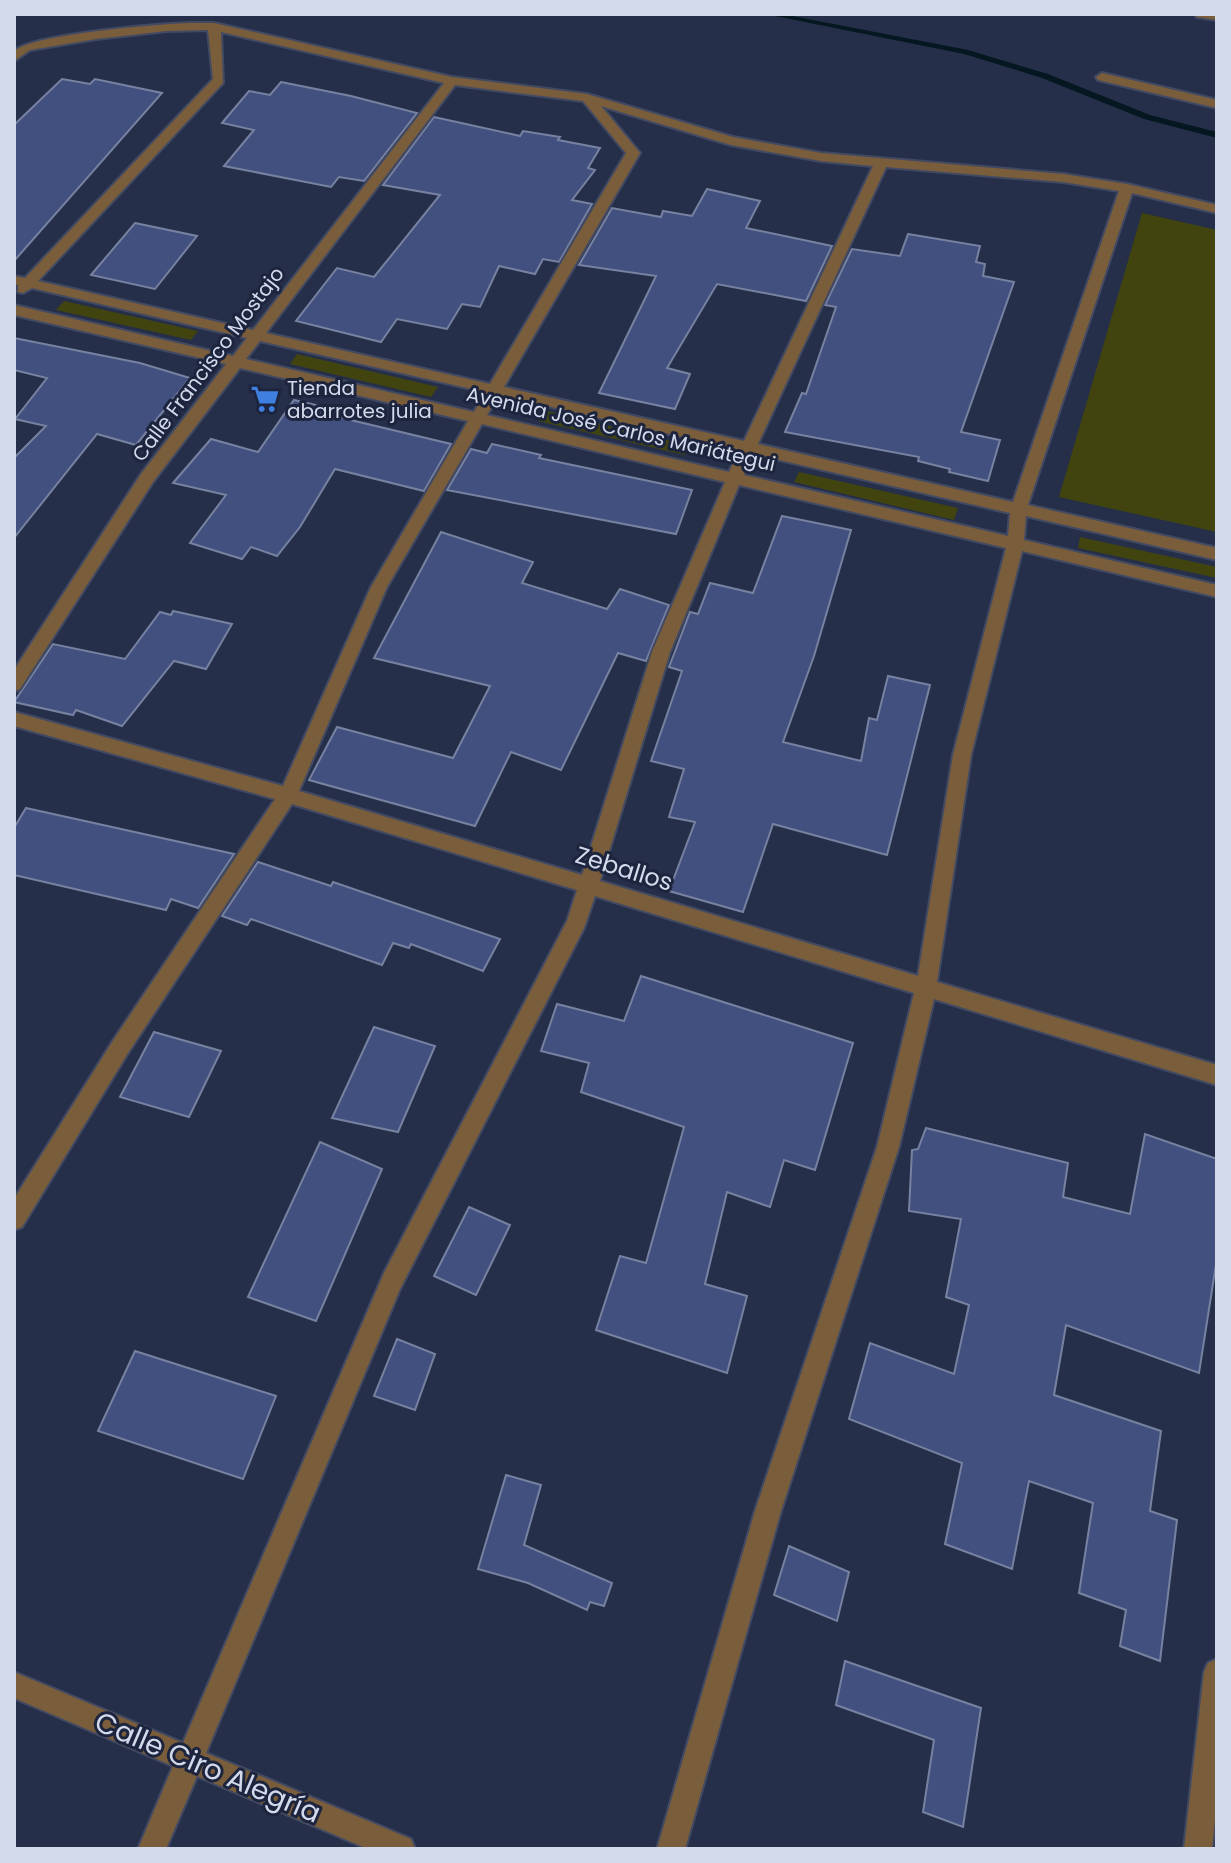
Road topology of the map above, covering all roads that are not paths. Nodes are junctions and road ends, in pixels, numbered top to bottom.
1 (1201, 14) edge
2 (1217, 16) edge
3 (214, 27) junction
4 (14, 57) edge
5 (1102, 77) dead end
6 (452, 81) junction
7 (587, 98) junction
8 (1217, 104) edge
9 (881, 163) junction
10 (1127, 188) junction
11 (1217, 209) edge
12 (21, 282) edge
13 (14, 298) edge
14 (14, 310) edge
15 (254, 335) junction
16 (235, 359) junction
17 (495, 388) junction
18 (477, 416) junction
19 (749, 448) junction
20 (735, 476) junction
21 (1019, 509) junction
22 (1015, 546) junction
23 (1217, 554) edge
24 (1217, 591) edge
25 (14, 684) edge
26 (14, 719) edge
27 (288, 795) junction
28 (589, 886) junction
29 (926, 987) junction
30 (1217, 1075) edge
31 (14, 1219) edge
32 (1217, 1672) edge
33 (14, 1685) edge
34 (191, 1759) junction
35 (152, 1849) edge
36 (401, 1849) edge
37 (671, 1849) edge
38 (1198, 1849) edge

1 - 2 street
3 - 4 street
3 - 6 street
3 - 12 street
5 - 8 street
6 - 7 street
6 - 15 street, Calle Francisco Mostajo
7 - 9 street
7 - 17 street
9 - 10 street
9 - 19 street
10 - 11 street
10 - 21 street
12 - 13 street
12 - 15 street, Avenida José Carlos Mariátegui
14 - 16 street, Avenida José Carlos Mariátegui
15 - 16 street, Calle Francisco Mostajo
15 - 17 street, Avenida José Carlos Mariátegui
16 - 18 street, Avenida José Carlos Mariátegui
16 - 25 street, Calle Francisco Mostajo
17 - 18 street
17 - 19 street, Avenida José Carlos Mariátegui
18 - 20 street, Avenida José Carlos Mariátegui
18 - 27 street
19 - 20 street
19 - 21 street, Avenida José Carlos Mariátegui
20 - 22 street, Avenida José Carlos Mariátegui
20 - 28 street
21 - 22 street
21 - 23 street, Avenida José Carlos Mariátegui
22 - 24 street, Avenida José Carlos Mariátegui
22 - 29 street
26 - 27 street, Zeballos
27 - 28 street, Zeballos
27 - 31 street
28 - 29 street, Zeballos
28 - 34 street
29 - 30 street, Zeballos
29 - 37 street
32 - 38 street
33 - 34 street, Calle Ciro Alegría
34 - 35 street
34 - 36 street, Calle Ciro Alegría

